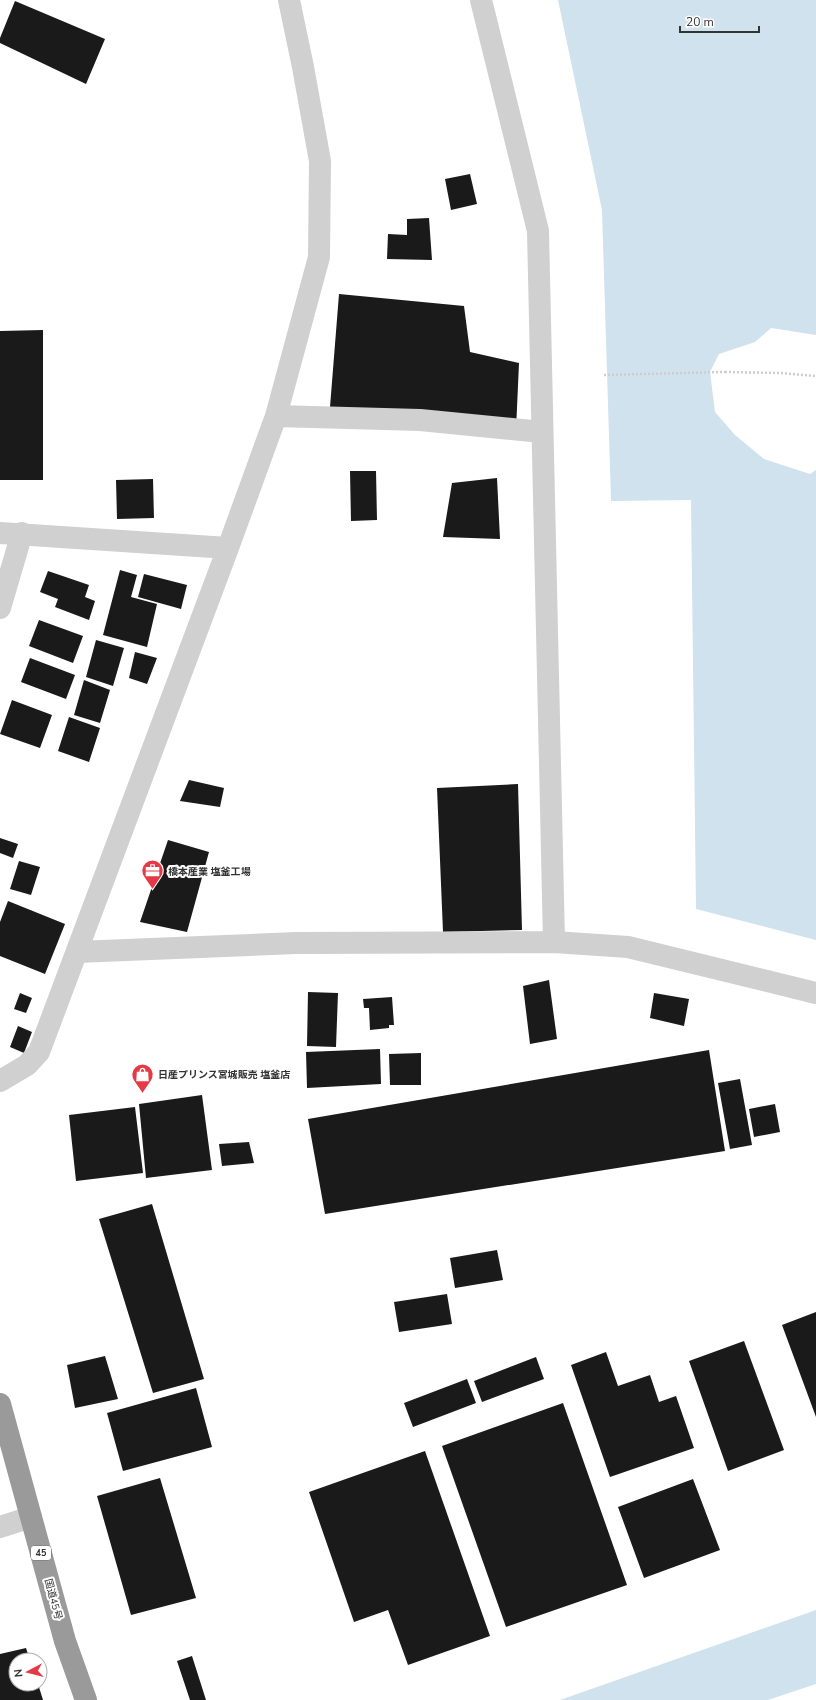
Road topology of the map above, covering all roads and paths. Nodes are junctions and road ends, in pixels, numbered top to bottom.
1 (289, 0) edge
2 (481, 0) edge
3 (604, 375) dead end
4 (816, 376) edge
5 (276, 416) junction
6 (542, 432) junction
7 (0, 533) edge
8 (22, 533) junction
9 (228, 548) junction
10 (0, 608) edge
11 (554, 942) junction
12 (77, 952) junction
13 (816, 993) edge
14 (1, 1078) edge
15 (0, 1404) edge
16 (31, 1517) junction
17 (0, 1527) edge
18 (86, 1700) edge

1 - 5 street
2 - 6 street
3 - 4 path
5 - 6 street
5 - 9 street
6 - 11 street
7 - 8 street
8 - 9 street
8 - 10 street
9 - 12 street
11 - 12 street
11 - 13 street
12 - 14 street
15 - 16 highway, 国道45号 / 45
16 - 17 street
16 - 18 highway, 国道45号 / 45

